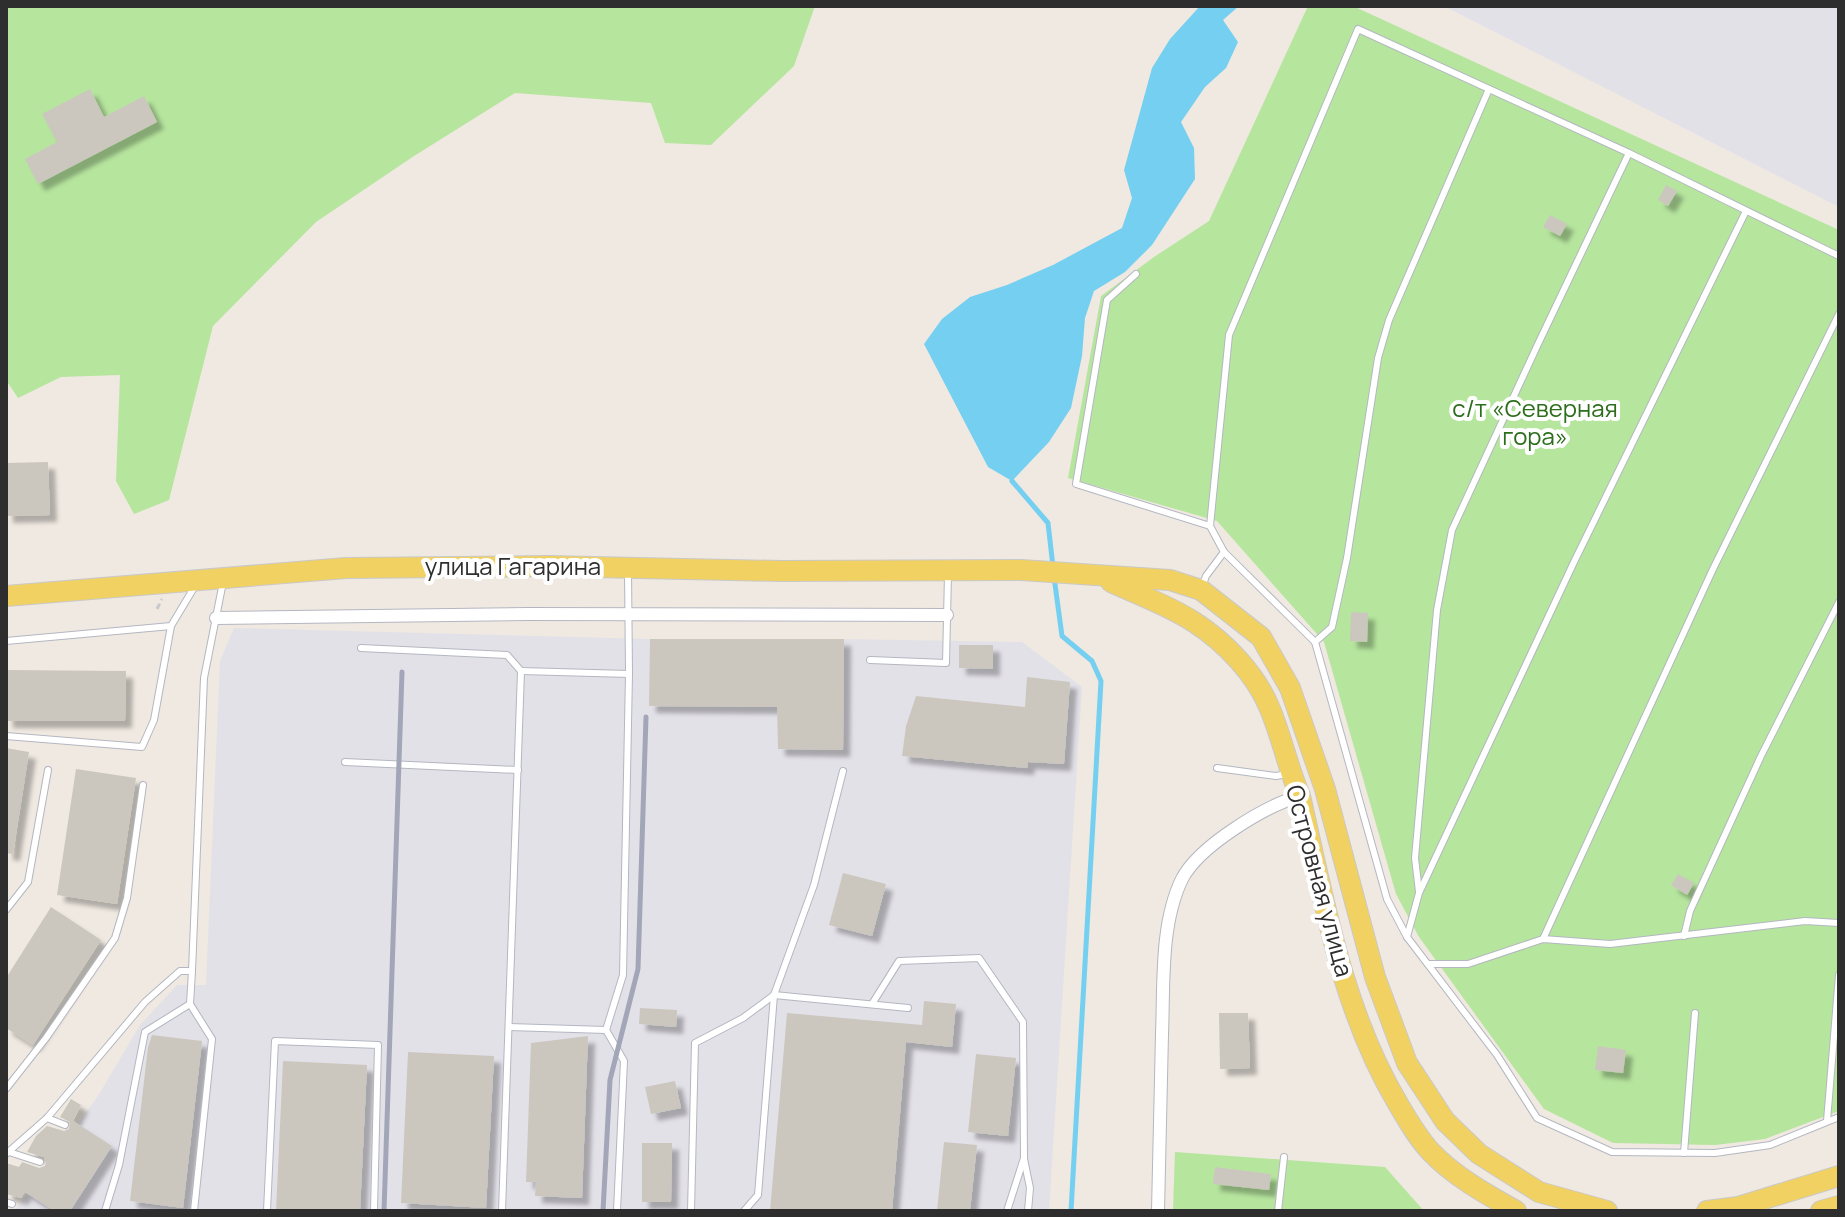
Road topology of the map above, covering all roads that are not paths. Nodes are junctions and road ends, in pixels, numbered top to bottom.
1 (1489, 89) junction
2 (1629, 153) junction
3 (1746, 211) junction
4 (1839, 256) edge
5 (1136, 274) dead end
6 (1839, 314) edge
7 (1210, 526) junction
8 (1224, 552) junction
9 (628, 567) junction
10 (949, 570) junction
11 (1100, 577) junction
12 (224, 578) junction
13 (198, 580) junction
14 (1201, 590) junction
15 (6, 596) edge
16 (1839, 602) edge
17 (629, 614) junction
18 (947, 615) junction
19 (216, 618) junction
20 (171, 626) junction
21 (6, 641) edge
22 (1315, 642) junction
23 (361, 648) dead end
24 (870, 660) dead end
25 (521, 671) junction
26 (629, 674) junction
27 (6, 736) edge
28 (345, 762) dead end
29 (1217, 768) dead end
30 (48, 770) dead end
31 (518, 770) junction
32 (843, 771) dead end
33 (1290, 773) junction
34 (143, 785) dead end
35 (1300, 796) junction
36 (1419, 893) junction
37 (6, 910) edge
38 (1839, 923) edge
39 (1684, 936) junction
40 (1407, 937) junction
41 (1543, 939) junction
42 (1428, 964) junction
43 (192, 971) junction
44 (1839, 975) edge
45 (774, 995) junction
46 (190, 1004) junction
47 (872, 1004) junction
48 (908, 1008) dead end
49 (1695, 1013) dead end
50 (509, 1027) junction
51 (606, 1030) junction
52 (6, 1089) edge
53 (1839, 1117) edge
54 (47, 1118) junction
55 (1827, 1121) junction
56 (65, 1125) dead end
57 (8, 1153) edge
58 (1684, 1153) junction
59 (1284, 1157) dead end
60 (1024, 1158) junction
61 (40, 1162) dead end
62 (1839, 1176) edge
63 (1839, 1206) edge
64 (105, 1211) edge
65 (194, 1211) edge
66 (267, 1211) edge
67 (374, 1211) edge
68 (502, 1211) edge
69 (617, 1211) edge
70 (691, 1211) edge
71 (744, 1211) edge
72 (1007, 1211) edge
73 (1028, 1211) edge
74 (1158, 1211) edge
75 (1278, 1211) edge
76 (1516, 1211) edge
77 (1607, 1211) edge
78 (1707, 1211) edge
79 (1821, 1211) edge

1 - 2 lane
1 - 7 lane
1 - 22 lane
2 - 3 lane
2 - 36 lane
3 - 4 lane
3 - 36 lane
5 - 7 lane
6 - 41 lane
7 - 8 lane
8 - 14 lane
8 - 22 lane
9 - 10 main road, улица Гагарина
9 - 12 main road, улица Гагарина
9 - 17 lane
10 - 11 main road, улица Гагарина
10 - 18 lane
11 - 14 main road, улица Гагарина
11 - 33 main road, Островная улица
12 - 13 main road, улица Гагарина
12 - 19 lane
13 - 15 main road, улица Гагарина
13 - 20 lane
14 - 77 main road, Островная улица
16 - 39 lane
17 - 18 street
17 - 19 street
17 - 26 lane
18 - 24 lane
19 - 43 lane
20 - 21 lane
20 - 27 lane
22 - 40 lane
23 - 25 lane
25 - 26 lane
25 - 31 lane
26 - 51 lane
28 - 31 lane
29 - 33 lane
30 - 37 lane
31 - 50 lane
32 - 45 lane
33 - 35 main road, Островная улица
34 - 52 lane
35 - 74 street
35 - 76 main road, Островная улица
36 - 40 lane
38 - 39 lane
39 - 41 lane
40 - 42 lane
41 - 42 lane
42 - 58 lane
43 - 46 lane
43 - 54 lane
44 - 55 lane
45 - 47 lane
45 - 70 lane
45 - 71 lane
46 - 64 lane
46 - 65 lane
47 - 48 lane
47 - 60 lane
49 - 58 lane
50 - 51 lane
50 - 68 lane
51 - 69 lane
53 - 55 lane
54 - 56 lane
54 - 57 lane
55 - 58 lane
57 - 61 lane
59 - 75 lane
60 - 72 lane
60 - 73 lane
62 - 78 main road
63 - 79 main road
66 - 67 lane

